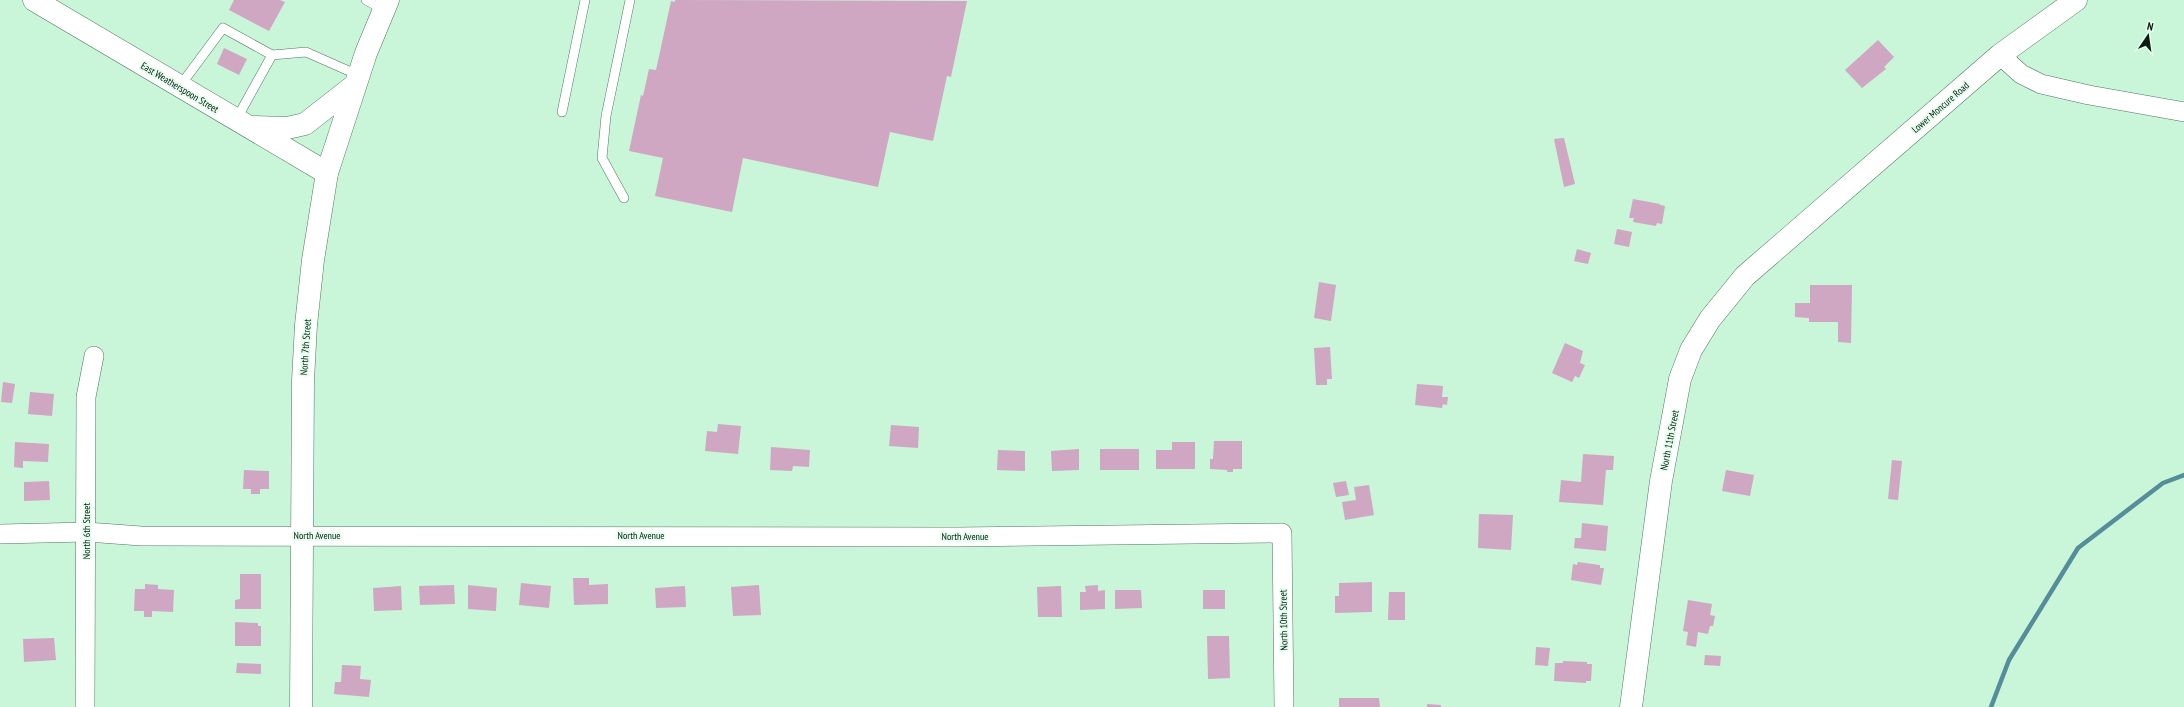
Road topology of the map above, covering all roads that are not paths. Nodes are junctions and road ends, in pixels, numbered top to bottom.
1 (34, 0) edge
2 (585, 0) edge
3 (630, 0) edge
4 (2076, 0) edge
5 (379, 3) edge
6 (272, 55) junction
7 (2000, 55) junction
8 (357, 80) junction
9 (180, 86) junction
10 (562, 112) dead end
11 (2184, 112) edge
12 (242, 123) junction
13 (327, 173) junction
14 (624, 198) dead end
15 (1809, 220) joint
16 (94, 356) dead end
17 (87, 532) junction
18 (1282, 533) joint
19 (0, 534) edge
20 (301, 535) junction
21 (85, 707) edge
22 (301, 707) edge
23 (1284, 707) edge
24 (1631, 707) edge

1 - 9 street, East Weatherspoon Street
2 - 10 lane
3 - 14 lane
4 - 7 street, Lower Moncure Road
5 - 8 street, North 7th Street
6 - 8 lane
6 - 9 lane
6 - 12 lane
7 - 11 street
7 - 15 street, Lower Moncure Road
8 - 12 street
8 - 13 street, North 7th Street
9 - 12 street, East Weatherspoon Street
12 - 13 street, East Weatherspoon Street
13 - 20 street, North 7th Street
15 - 24 street, North 11th Street
16 - 17 street, North 6th Street
17 - 19 street, North Avenue
17 - 20 street, North Avenue
17 - 21 street, North 6th Street
18 - 20 street, North Avenue
18 - 23 street, North 10th Street
20 - 22 street, North 7th Street

